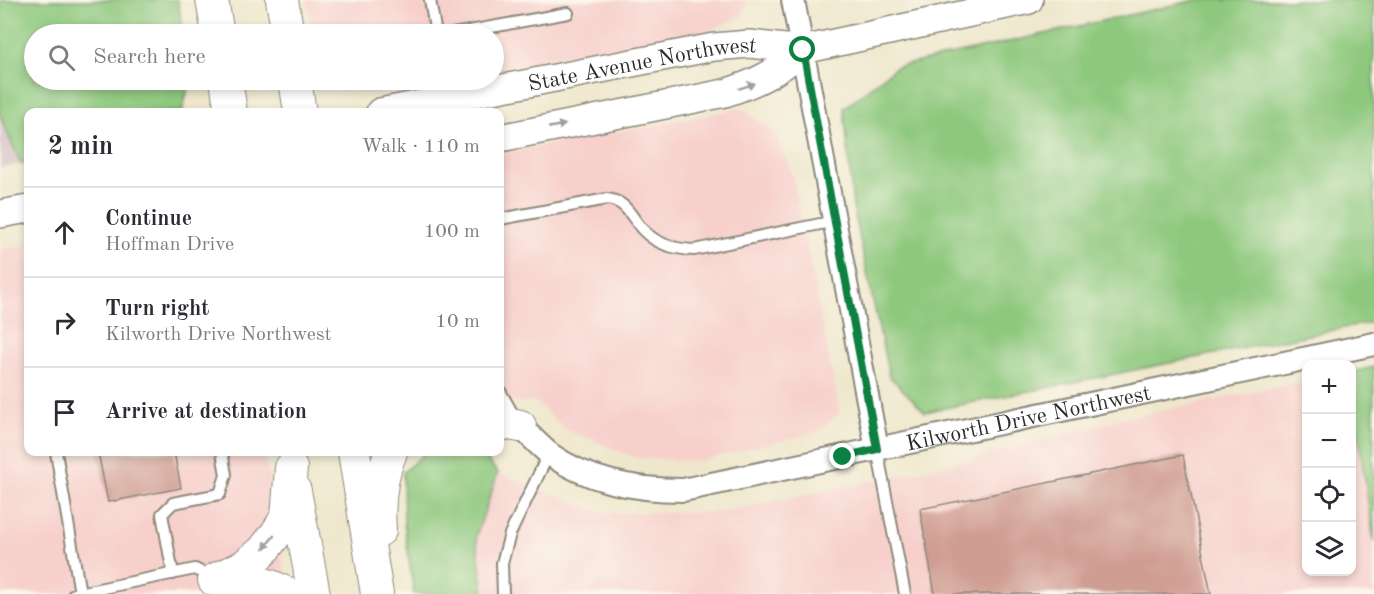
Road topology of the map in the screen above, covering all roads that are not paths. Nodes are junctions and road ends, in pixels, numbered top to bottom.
1 (213, 0) edge
2 (282, 0) edge
3 (430, 0) edge
4 (793, 0) edge
5 (1029, 0) edge
6 (568, 13) dead end
7 (217, 24) edge
8 (286, 24) edge
9 (434, 24) edge
10 (504, 25) edge
11 (803, 50) junction
12 (504, 87) edge
13 (228, 90) edge
14 (297, 90) edge
15 (491, 90) edge
16 (230, 108) edge
17 (299, 108) edge
18 (400, 108) edge
19 (504, 137) edge
20 (24, 210) edge
21 (0, 214) edge
22 (504, 218) edge
23 (835, 221) junction
24 (1374, 344) edge
25 (504, 404) edge
26 (510, 424) edge
27 (877, 449) junction
28 (549, 453) junction
29 (57, 456) edge
30 (223, 456) edge
31 (355, 456) edge
32 (389, 456) edge
33 (289, 460) edge
34 (173, 574) junction
35 (211, 587) edge
36 (77, 593) edge
37 (288, 594) edge
38 (314, 594) edge
39 (377, 594) edge
40 (386, 594) edge
41 (503, 594) edge
42 (905, 594) edge

1 - 7 main road
2 - 8 main road
3 - 9 lane
4 - 11 street
5 - 11 street
6 - 10 lane
11 - 12 street, State Avenue Northwest
19 -> 11 street, State Avenue Northwest
11 - 23 street
13 - 16 main road
14 - 17 main road
15 - 18 street, State Avenue Northwest
20 - 21 street
22 - 23 lane
23 - 27 street
24 - 27 street, Kilworth Drive Northwest
25 - 26 lane
26 - 28 street, Kilworth Drive Northwest
27 - 28 street, Kilworth Drive Northwest
27 - 42 lane
28 - 41 lane
29 - 36 lane
30 - 34 lane
31 - 39 main road
32 - 40 main road
33 -> 35 main road
33 - 38 main road
34 - 35 lane
34 - 36 lane
35 - 37 main road

